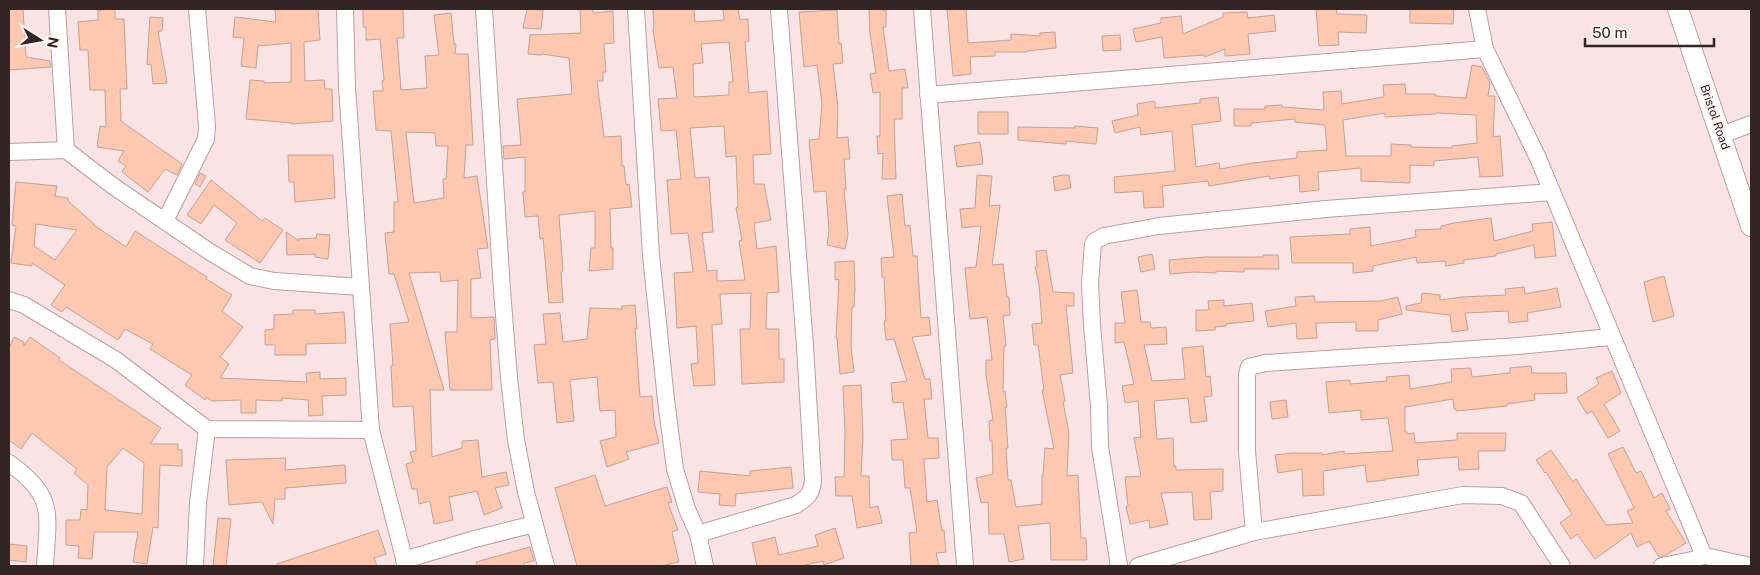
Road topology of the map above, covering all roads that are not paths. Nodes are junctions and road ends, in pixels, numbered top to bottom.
1 (57, 9) edge
2 (197, 9) edge
3 (344, 9) edge
4 (484, 9) edge
5 (636, 9) edge
6 (779, 9) edge
7 (922, 9) edge
8 (1477, 9) edge
9 (1678, 9) edge
10 (1485, 49) junction
11 (928, 95) junction
12 (1751, 124) edge
13 (1721, 135) junction
14 (66, 150) junction
15 (9, 152) edge
16 (1552, 192) junction
17 (165, 221) junction
18 (1751, 226) edge
19 (361, 287) junction
20 (9, 300) edge
21 (1611, 336) junction
22 (207, 429) junction
23 (371, 430) junction
24 (9, 463) edge
25 (534, 524) junction
26 (1254, 532) junction
27 (698, 534) junction
28 (1701, 555) junction
29 (405, 563) edge
30 (44, 566) edge
31 (195, 566) edge
32 (546, 566) edge
33 (705, 566) edge
34 (965, 566) edge
35 (1120, 566) edge
36 (1138, 566) edge
37 (1562, 566) edge
38 (1662, 566) edge
39 (1750, 566) edge

1 - 14 street
2 - 17 street
3 - 19 street
4 - 25 street
5 - 27 street
6 - 27 street
7 - 11 street
8 - 10 street
9 - 13 street, Bristol Road
10 - 11 street
10 - 16 street
11 - 34 street
12 - 13 street
13 - 18 street, Bristol Road
14 - 15 street
14 - 17 street
16 - 21 street
16 - 35 street
17 - 19 street
19 - 23 street
20 - 22 street
21 - 26 street
21 - 28 street
22 - 23 street
22 - 31 street
23 - 29 street
24 - 30 street
25 - 29 street
25 - 32 street
26 - 36 street
26 - 37 street
27 - 33 street
28 - 38 street
28 - 39 street

